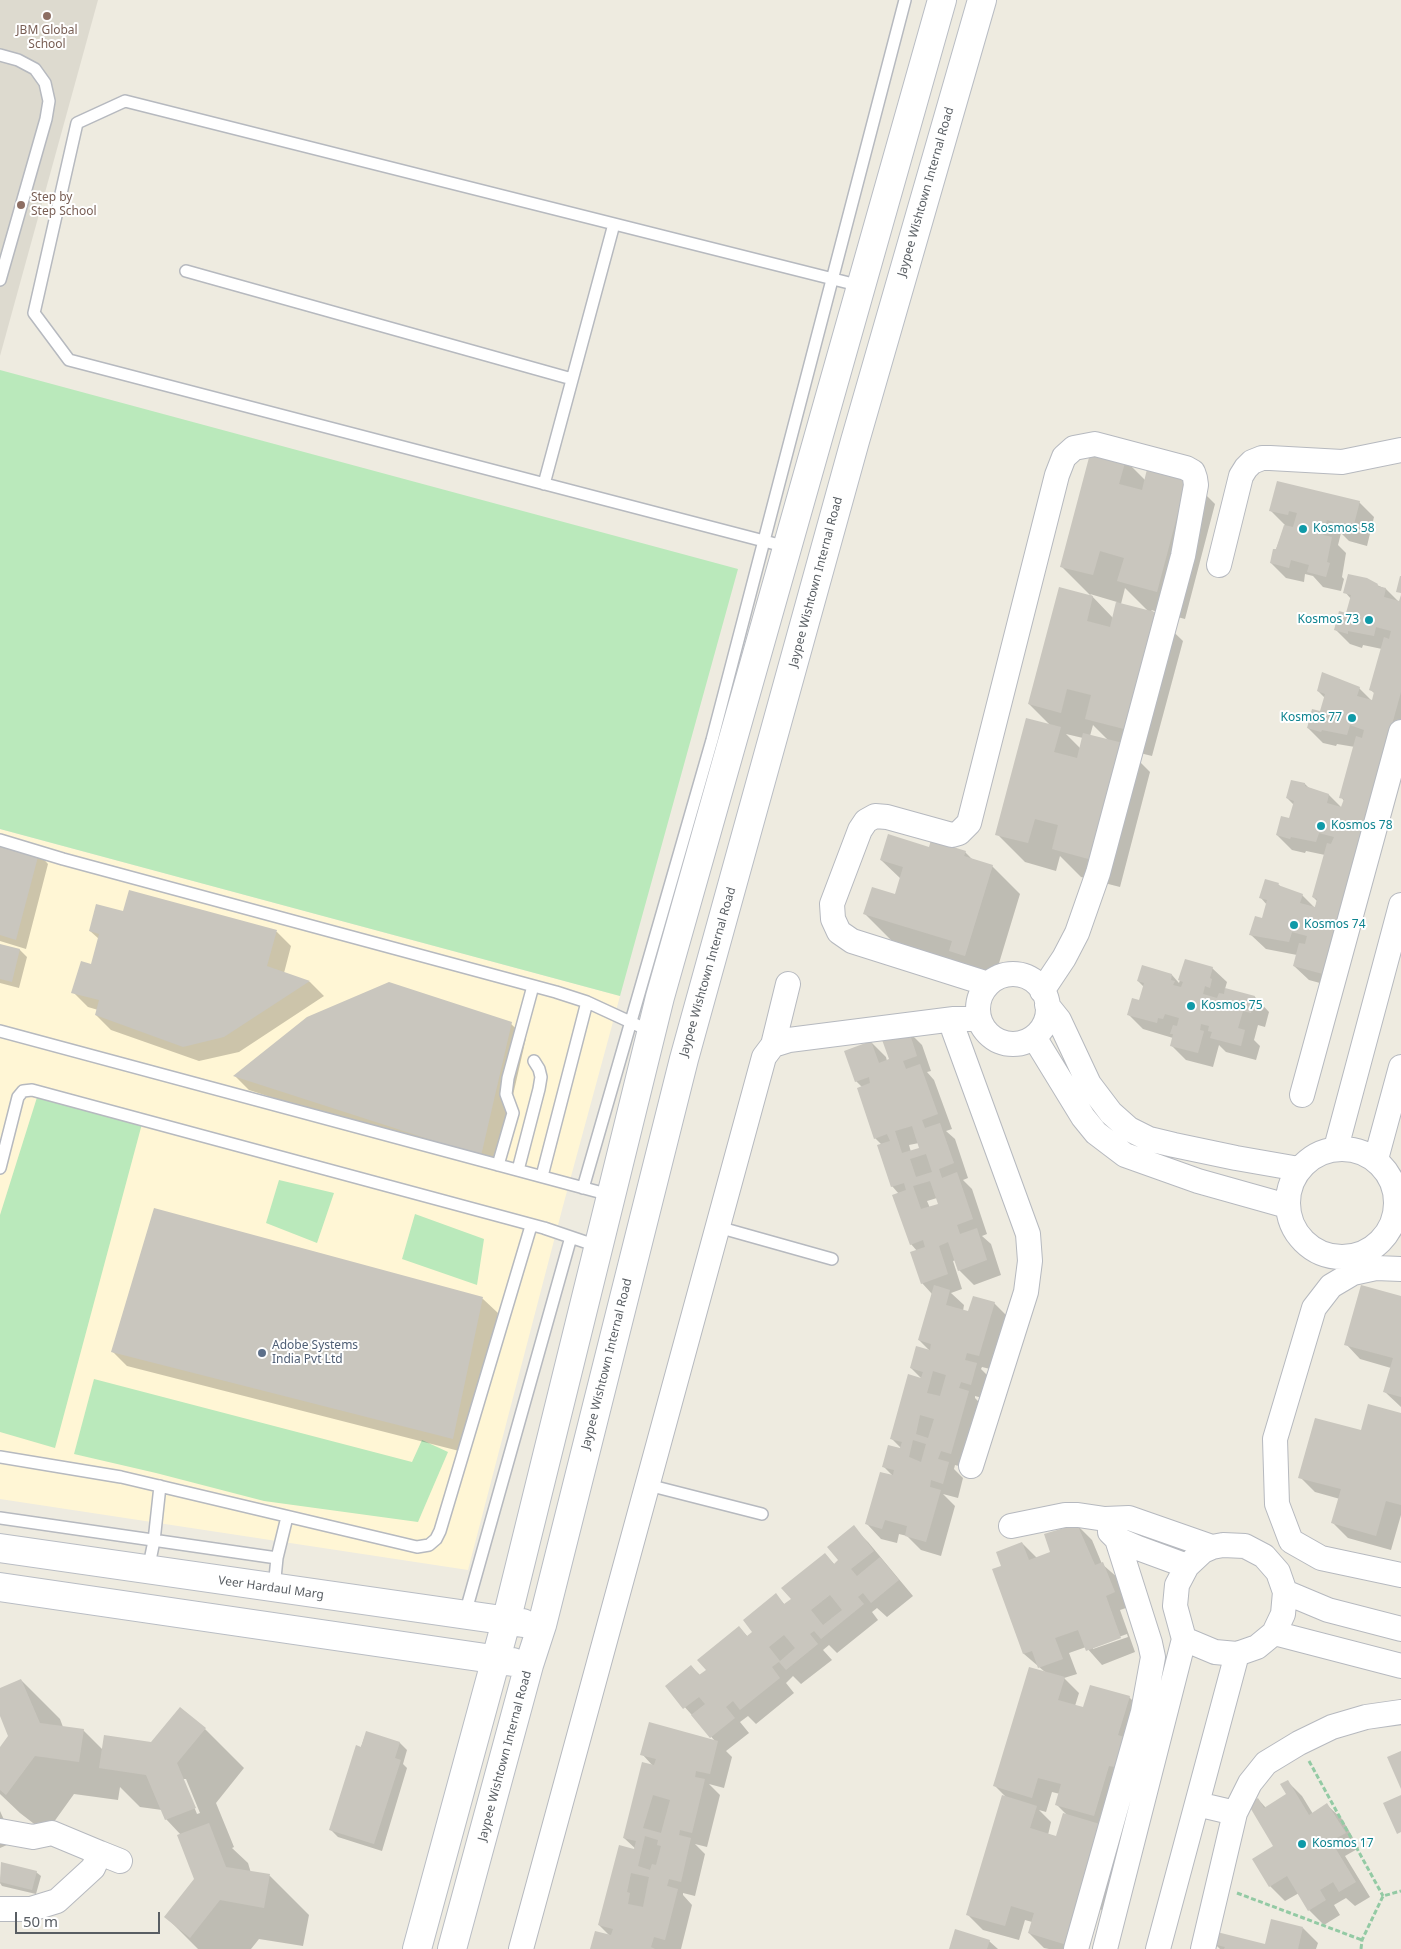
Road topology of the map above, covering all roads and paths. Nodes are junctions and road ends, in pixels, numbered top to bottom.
1 (905, 0) edge
2 (942, 0) edge
3 (982, 0) edge
4 (0, 55) edge
5 (614, 224) junction
6 (186, 271) dead end
7 (833, 279) junction
8 (0, 280) edge
9 (861, 286) junction
10 (572, 379) junction
11 (1401, 450) edge
12 (544, 484) junction
13 (775, 544) junction
14 (1219, 565) dead end
15 (1401, 732) edge
16 (0, 840) edge
17 (1401, 905) edge
18 (788, 984) dead end
19 (988, 984) junction
20 (533, 986) junction
21 (1045, 998) junction
22 (587, 1002) junction
23 (978, 1019) junction
24 (954, 1020) junction
25 (642, 1027) junction
26 (0, 1031) edge
27 (1034, 1037) junction
28 (773, 1045) junction
29 (534, 1061) dead end
30 (1401, 1067) edge
31 (1302, 1096) dead end
32 (1336, 1148) junction
33 (1376, 1159) junction
34 (498, 1165) junction
35 (0, 1168) edge
36 (1299, 1169) junction
37 (518, 1170) junction
38 (542, 1176) junction
39 (583, 1188) junction
40 (610, 1195) junction
41 (1399, 1196) edge
42 (1287, 1206) junction
43 (531, 1226) junction
44 (718, 1227) junction
45 (571, 1237) junction
46 (1393, 1238) edge
47 (598, 1246) junction
48 (832, 1259) dead end
49 (1401, 1269) edge
50 (0, 1457) edge
51 (971, 1466) dead end
52 (648, 1485) junction
53 (160, 1486) junction
54 (762, 1514) dead end
55 (287, 1517) junction
56 (0, 1518) edge
57 (1105, 1519) junction
58 (1011, 1526) dead end
59 (1117, 1539) junction
60 (154, 1541) junction
61 (1212, 1546) junction
62 (0, 1548) edge
63 (277, 1558) junction
64 (1186, 1566) junction
65 (148, 1570) junction
66 (1401, 1575) edge
67 (0, 1587) edge
68 (274, 1588) junction
69 (1285, 1592) junction
70 (464, 1616) junction
71 (506, 1622) junction
72 (542, 1625) junction
73 (1401, 1629) edge
74 (1274, 1633) junction
75 (1184, 1639) junction
76 (1237, 1654) junction
77 (495, 1659) junction
78 (530, 1665) junction
79 (1401, 1666) edge
80 (1401, 1712) edge
81 (1299, 1743) junction
82 (1197, 1804) junction
83 (1236, 1813) junction
84 (0, 1831) edge
85 (1218, 1885) junction
86 (1401, 1891) edge
87 (1383, 1896) junction
88 (0, 1909) edge
89 (1362, 1940) junction
90 (417, 1949) edge
91 (452, 1949) edge
92 (521, 1949) edge
93 (1076, 1949) edge
94 (1105, 1949) edge
95 (1158, 1949) edge
96 (1203, 1949) edge
97 (1361, 1949) edge

1 - 7 lane
2 - 9 street
3 - 72 street, Jaypee Wishtown Internal Road
4 - 8 lane
5 - 7 lane
5 - 10 lane
5 - 12 lane
6 - 10 lane
7 - 9 lane
7 - 13 lane
9 - 13 street
10 - 12 lane
11 - 14 street
12 - 13 lane
13 - 25 street
15 - 31 street
16 - 20 lane
17 - 32 street
18 - 28 street
19 - 21 street
19 - 21 street
19 - 23 street
20 - 22 lane
20 - 34 lane
21 - 27 street
21 - 36 street
22 - 25 lane
22 - 38 lane
23 - 24 street
23 - 27 street
24 - 28 street
24 - 51 street
25 - 39 lane
25 - 40 street
26 - 34 lane
27 - 42 street
28 - 44 street
29 - 37 lane
30 - 33 street
32 - 33 street
32 - 36 street
33 - 41 street
34 - 37 lane
35 - 43 lane
36 - 42 street
37 - 38 lane
38 - 39 lane
39 - 40 lane
40 - 47 street
41 - 46 street
42 - 46 street
43 - 45 lane
43 - 55 lane
44 - 48 lane
44 - 52 street
45 - 47 lane
45 - 70 lane
47 - 71 street
49 - 66 street
50 - 53 lane
52 - 54 lane
52 - 92 street
53 - 55 lane
53 - 60 lane
55 - 63 lane
56 - 60 lane
57 - 58 street
57 - 59 street
57 - 61 street
59 - 64 street
59 - 93 street
60 - 63 lane
60 - 65 lane
61 - 64 street
61 - 69 street
62 - 65 street, Veer Hardaul Marg
63 - 68 lane
64 - 75 street
65 - 68 street, Veer Hardaul Marg
67 - 77 street
68 - 70 street, Veer Hardaul Marg
69 - 73 street
69 - 74 street
70 - 71 street, Veer Hardaul Marg
71 - 72 street, Veer Hardaul Marg
71 - 77 street
72 - 78 street, Jaypee Wishtown Internal Road
74 - 76 street
74 - 79 street
75 - 76 street
75 - 94 street
76 - 82 street
77 - 78 street
77 - 90 street
78 - 91 street, Jaypee Wishtown Internal Road
80 - 81 street
81 - 83 street
81 - 87 path
82 - 83 street
82 - 95 street
83 - 85 street
84 - 88 street
85 - 89 path
85 - 96 street
86 - 87 path
87 - 89 path
89 - 97 path

